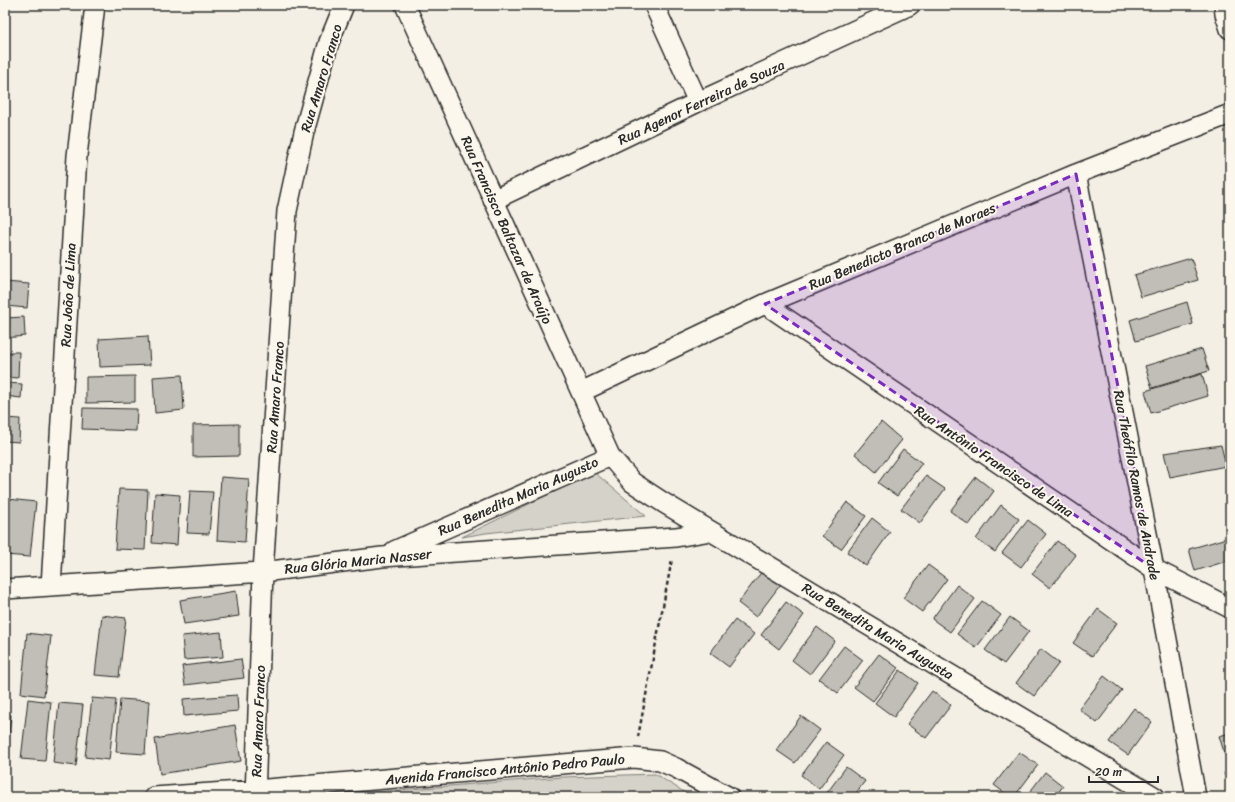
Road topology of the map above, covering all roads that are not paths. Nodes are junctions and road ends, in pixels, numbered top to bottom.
1 (95, 5) edge
2 (344, 5) edge
3 (405, 5) edge
4 (654, 5) edge
5 (1224, 5) edge
6 (904, 6) edge
7 (1230, 29) edge
8 (698, 102) junction
9 (1230, 114) edge
10 (1076, 174) junction
11 (493, 200) junction
12 (765, 304) junction
13 (581, 392) junction
14 (610, 456) junction
15 (711, 531) junction
16 (382, 557) junction
17 (1154, 569) junction
18 (263, 572) junction
19 (51, 586) junction
20 (5, 589) edge
21 (1230, 608) edge
22 (255, 793) edge
23 (154, 797) edge
24 (729, 797) edge
25 (1155, 797) edge
26 (1196, 797) edge

1 - 19 street, Rua João de Lima
2 - 18 street, Rua Amaro Franco
3 - 11 street, Rua Francisco Baltazar de Araújo
4 - 8 street
5 - 7 street
6 - 8 street, Rua Agenor Ferreira de Souza
8 - 11 street, Rua Agenor Ferreira de Souza
9 - 10 street, Rua Benedicto Branco de Moraes
10 - 12 street, Rua Benedicto Branco de Moraes
10 - 17 street, Rua Theófilo Ramos de Andrade
11 - 13 street, Rua Francisco Baltazar de Araújo
12 - 13 street, Rua Benedicto Branco de Moraes
12 - 17 street, Rua Antônio Francisco de Lima
13 - 14 street, Rua Francisco Baltazar de Araújo
14 - 15 street, Rua Benedita Maria Augusta
14 - 16 street, Rua Benedita Maria Augusto
15 - 16 street, Rua Glória Maria Nasser
15 - 25 street, Rua Benedita Maria Augusta
16 - 18 street, Rua Glória Maria Nasser
17 - 21 street, Rua Antônio Francisco de Lima
17 - 26 street, Rua Theófilo Ramos de Andrade
18 - 19 street, Rua Glória Maria Nasser
18 - 22 street, Rua Amaro Franco
19 - 20 street, Rua Glória Maria Nasser
22 - 23 street, Avenida Francisco Antônio Pedro Paulo
22 - 24 street, Avenida Francisco Antônio Pedro Paulo

